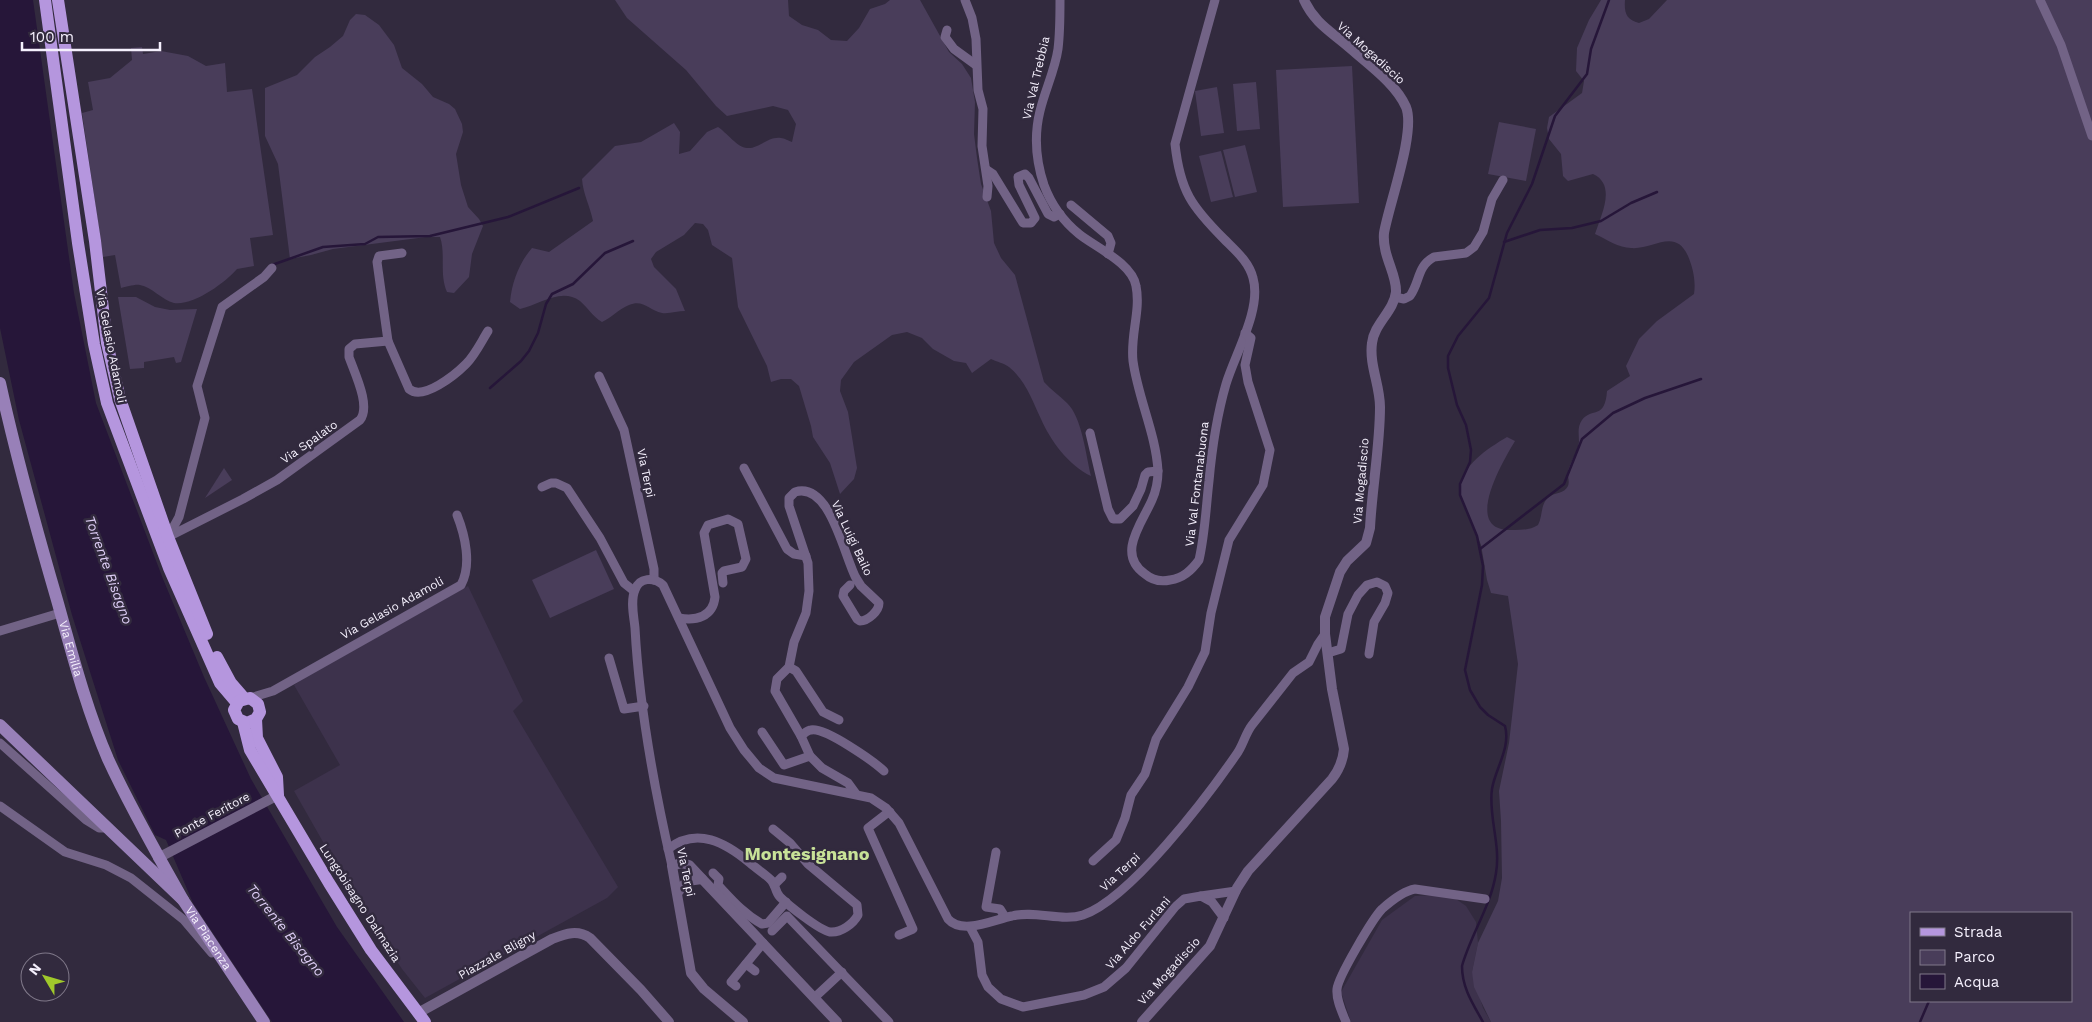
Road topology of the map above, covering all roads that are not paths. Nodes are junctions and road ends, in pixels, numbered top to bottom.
1 (45, 0) edge
2 (58, 0) edge
3 (1060, 0) edge
4 (1215, 0) edge
5 (1304, 0) edge
6 (2040, 0) edge
7 (966, 4) edge
8 (947, 30) dead end
9 (976, 65) junction
10 (2092, 136) edge
11 (987, 170) junction
12 (1503, 180) dead end
13 (987, 198) dead end
14 (1070, 205) dead end
15 (1060, 214) junction
16 (402, 253) dead end
17 (1108, 254) junction
18 (272, 268) dead end
19 (1395, 297) junction
20 (488, 331) dead end
21 (1245, 333) junction
22 (388, 341) junction
23 (599, 376) dead end
24 (0, 383) edge
25 (1090, 433) dead end
26 (744, 468) dead end
27 (1158, 471) junction
28 (542, 487) dead end
29 (457, 515) dead end
30 (168, 537) junction
31 (806, 556) junction
32 (654, 580) junction
33 (723, 583) dead end
34 (850, 585) dead end
35 (634, 591) junction
36 (60, 613) junction
37 (678, 618) junction
38 (0, 631) edge
39 (1325, 634) junction
40 (1328, 653) junction
41 (1370, 654) dead end
42 (609, 658) dead end
43 (789, 667) junction
44 (273, 691) junction
45 (244, 699) junction
46 (644, 706) junction
47 (253, 718) junction
48 (839, 720) dead end
49 (0, 725) edge
50 (762, 732) dead end
51 (801, 736) junction
52 (0, 743) edge
53 (810, 756) junction
54 (884, 771) dead end
55 (856, 794) junction
56 (278, 795) junction
57 (0, 806) edge
58 (890, 812) junction
59 (109, 828) junction
60 (773, 829) dead end
61 (668, 849) junction
62 (996, 852) dead end
63 (163, 856) junction
64 (142, 861) junction
65 (1093, 862) dead end
66 (672, 866) junction
67 (713, 873) dead end
68 (782, 877) dead end
69 (702, 879) junction
70 (774, 885) junction
71 (1236, 891) junction
72 (678, 892) junction
73 (1201, 896) junction
74 (1485, 899) dead end
75 (183, 900) junction
76 (786, 902) junction
77 (1005, 917) junction
78 (1224, 918) junction
79 (970, 927) junction
80 (772, 931) dead end
81 (899, 935) dead end
82 (762, 944) junction
83 (216, 952) junction
84 (746, 964) junction
85 (755, 971) dead end
86 (842, 972) junction
87 (736, 986) dead end
88 (814, 998) junction
89 (422, 1018) edge
90 (264, 1022) edge
91 (669, 1022) edge
92 (743, 1022) edge
93 (837, 1022) edge
94 (889, 1022) edge
95 (1142, 1022) edge
96 (1346, 1022) edge

1 - 45 main road, Via Gelasio Adamoli
2 - 30 main road, Via Gelasio Adamoli
3 - 15 street, Via Val Trebbia
4 - 21 street, Via Val Fontanabuona
5 - 19 street, Via Mogadiscio
6 - 10 street
7 - 9 street
8 - 9 street
9 - 11 street
11 - 13 street
11 - 15 street
12 - 19 street
14 - 17 street
15 - 17 street, Via Val Trebbia
16 - 22 street
17 - 27 street, Via Val Fontanabuona
18 - 30 street
19 - 39 street, Via Mogadiscio
20 - 22 street
21 - 27 street, Via Val Fontanabuona
21 - 65 street
22 - 30 street, Via Spalato
23 - 32 street, Via Terpi
24 - 36 main road, Via Emilia
25 - 27 street
26 - 31 street
28 - 35 street
29 - 44 street, Via Gelasio Adamoli
30 - 45 main road, Via Gelasio Adamoli
31 - 34 street, Via Luigi Bailo
31 - 43 street, Via Luigi Bailo
32 - 35 street
32 - 37 street
33 - 37 street
35 - 46 street, Via Terpi
36 - 38 street
36 - 63 main road, Via Emilia
37 - 55 street
39 - 40 street, Via Mogadiscio
39 - 77 street, Via Terpi
40 - 41 street
40 - 71 street, Via Mogadiscio
42 - 46 street
43 - 48 street
43 - 51 street, Via Luigi Bailo
44 - 45 street, Via Gelasio Adamoli
44 - 47 street, Via Gelasio Adamoli
45 - 47 main road, Via Gelasio Adamoli
45 - 47 main road, Via Gelasio Adamoli
46 - 61 street, Via Terpi
47 - 56 main road, Via Gelasio Adamoli
49 - 59 main road, Via Piacenza
50 - 53 street
51 - 53 street, Via Luigi Bailo
51 - 54 street
52 - 59 street, Via Piacenza
53 - 55 street, Via Luigi Bailo
55 - 58 street
56 - 63 street, Ponte Feritore
56 - 89 main road, Lungobisagno Dalmazia
57 - 83 street
58 - 79 street
58 - 81 street
59 - 64 main road, Via Piacenza
60 - 76 street
61 - 66 street, Via Terpi
61 - 70 street
62 - 77 street
63 - 64 main road
63 - 75 main road, Via Emilia
64 - 75 main road, Via Piacenza
66 - 69 street
66 - 72 street, Via Terpi
67 - 76 street
68 - 70 street
69 - 72 street
69 - 82 street
70 - 76 street
71 - 73 street, Via Aldo Furlani
71 - 78 street, Via Mogadiscio
72 - 92 street, Via Terpi
73 - 78 street
73 - 79 street, Via Aldo Furlani
74 - 96 street
75 - 83 main road, Via Piacenza
77 - 79 street, Via Terpi
78 - 95 street, Via Mogadiscio
80 - 86 street
82 - 84 street
82 - 88 street
83 - 90 main road, Via Piacenza
84 - 85 street
84 - 87 street
86 - 88 street
86 - 94 street
88 - 93 street
89 - 91 street, Piazzale Bligny

